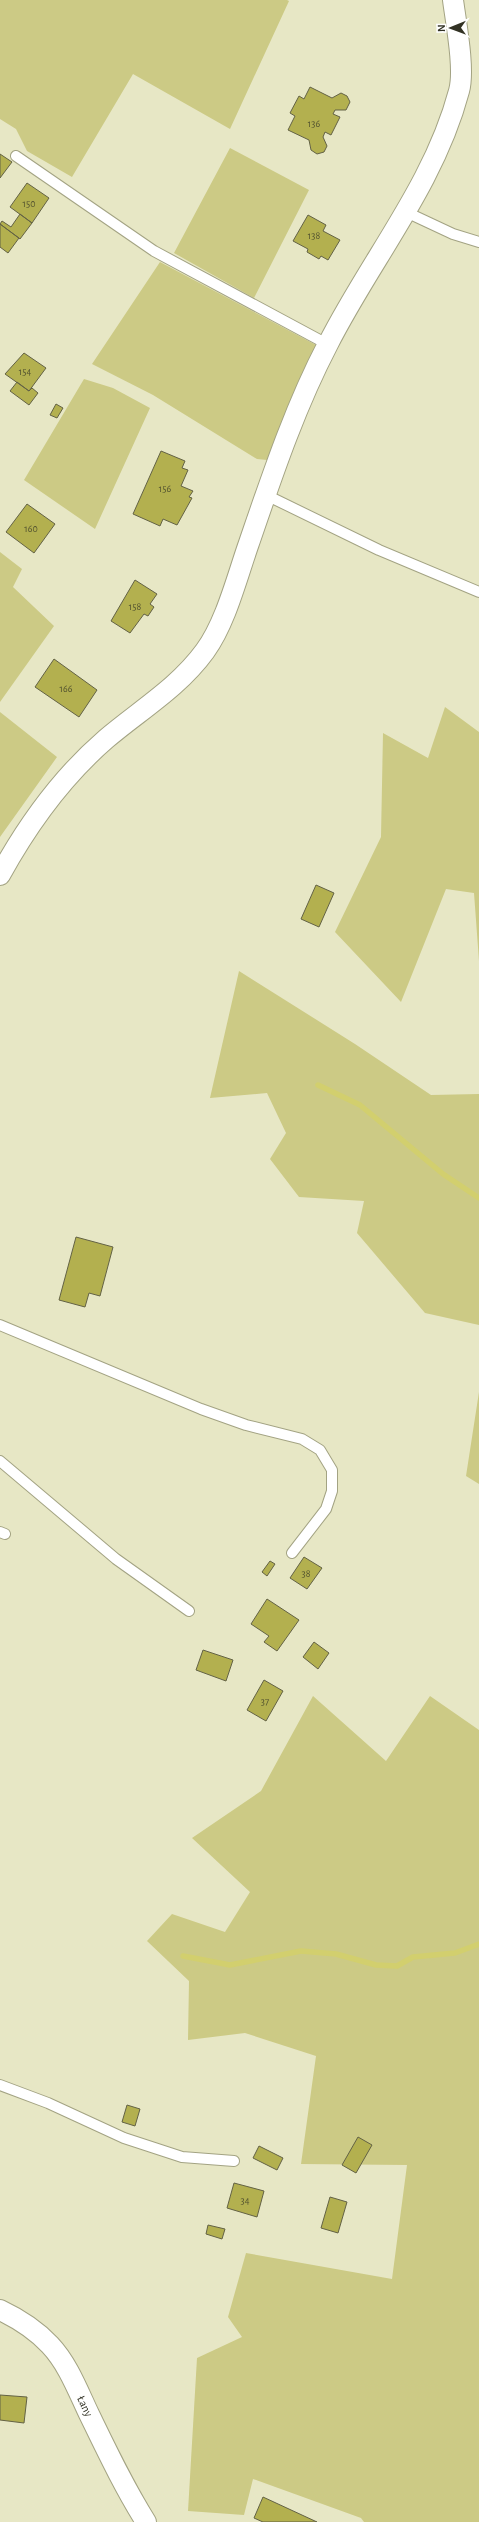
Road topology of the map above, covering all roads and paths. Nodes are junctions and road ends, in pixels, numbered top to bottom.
1 (452, 0) edge
2 (16, 156) dead end
3 (406, 212) junction
4 (479, 242) edge
5 (327, 344) junction
6 (266, 495) junction
7 (479, 592) edge
8 (0, 875) edge
9 (0, 1325) edge
10 (0, 1461) edge
11 (292, 1553) dead end
12 (189, 1611) dead end
13 (0, 2084) edge
14 (234, 2161) dead end
15 (0, 2310) edge
16 (146, 2522) edge

1 - 3 street
2 - 5 lane
3 - 4 lane
3 - 5 street
5 - 6 street
6 - 7 lane
6 - 8 street
9 - 11 lane
10 - 12 lane
13 - 14 lane
15 - 16 street, Łany

